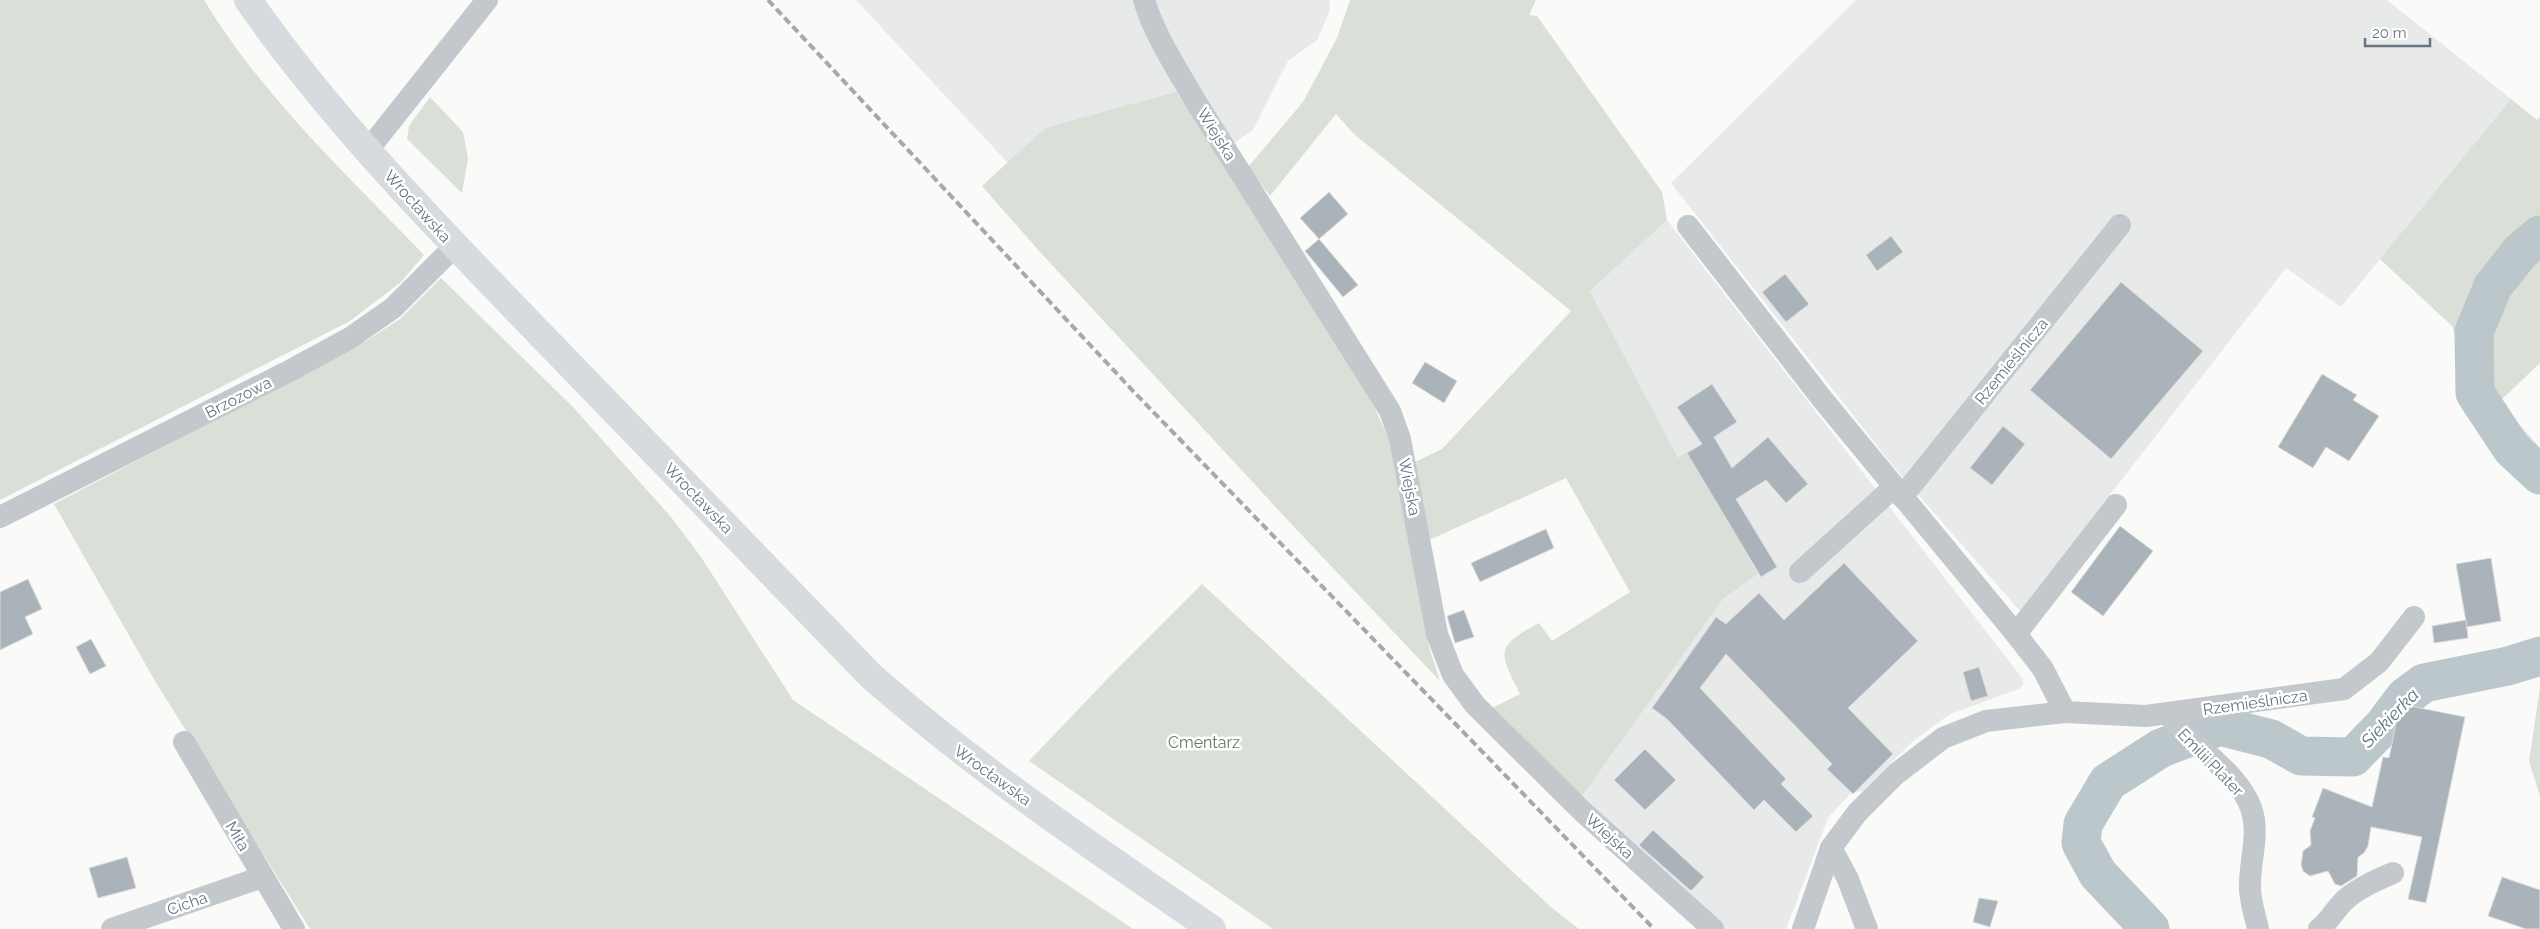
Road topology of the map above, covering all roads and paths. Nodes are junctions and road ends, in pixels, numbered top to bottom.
1 (248, 0) edge
2 (487, 0) edge
3 (1144, 0) edge
4 (368, 150) junction
5 (2120, 225) dead end
6 (1688, 226) dead end
7 (455, 246) junction
8 (1898, 492) junction
9 (2116, 505) dead end
10 (0, 516) edge
11 (1800, 572) dead end
12 (2414, 618) dead end
13 (2016, 634) junction
14 (2065, 712) junction
15 (2174, 721) junction
16 (184, 742) dead end
17 (1831, 848) junction
18 (2392, 873) dead end
19 (262, 877) junction
20 (112, 929) edge
21 (294, 929) edge
22 (1212, 929) edge
23 (1713, 929) edge
24 (1803, 929) edge
25 (1866, 929) edge
26 (2258, 929) edge
27 (2319, 929) edge

1 - 4 main road, Wrocławska
2 - 4 street
3 - 23 street, Wiejska
4 - 7 main road, Wrocławska
5 - 8 street, Rzemieślnicza
6 - 8 street
7 - 10 street, Brzozowa
7 - 22 main road, Wrocławska
8 - 11 street, Rzemieślnicza
8 - 13 street
9 - 13 street
12 - 15 street, Rzemieślnicza
13 - 14 street
14 - 15 street, Rzemieślnicza
14 - 17 street, Rzemieślnicza
15 - 26 street, Emilii Plater
16 - 19 street, Miła
17 - 24 street, Rzemieślnicza
17 - 25 street
18 - 27 street
19 - 20 street, Cicha
19 - 21 street, Miła

